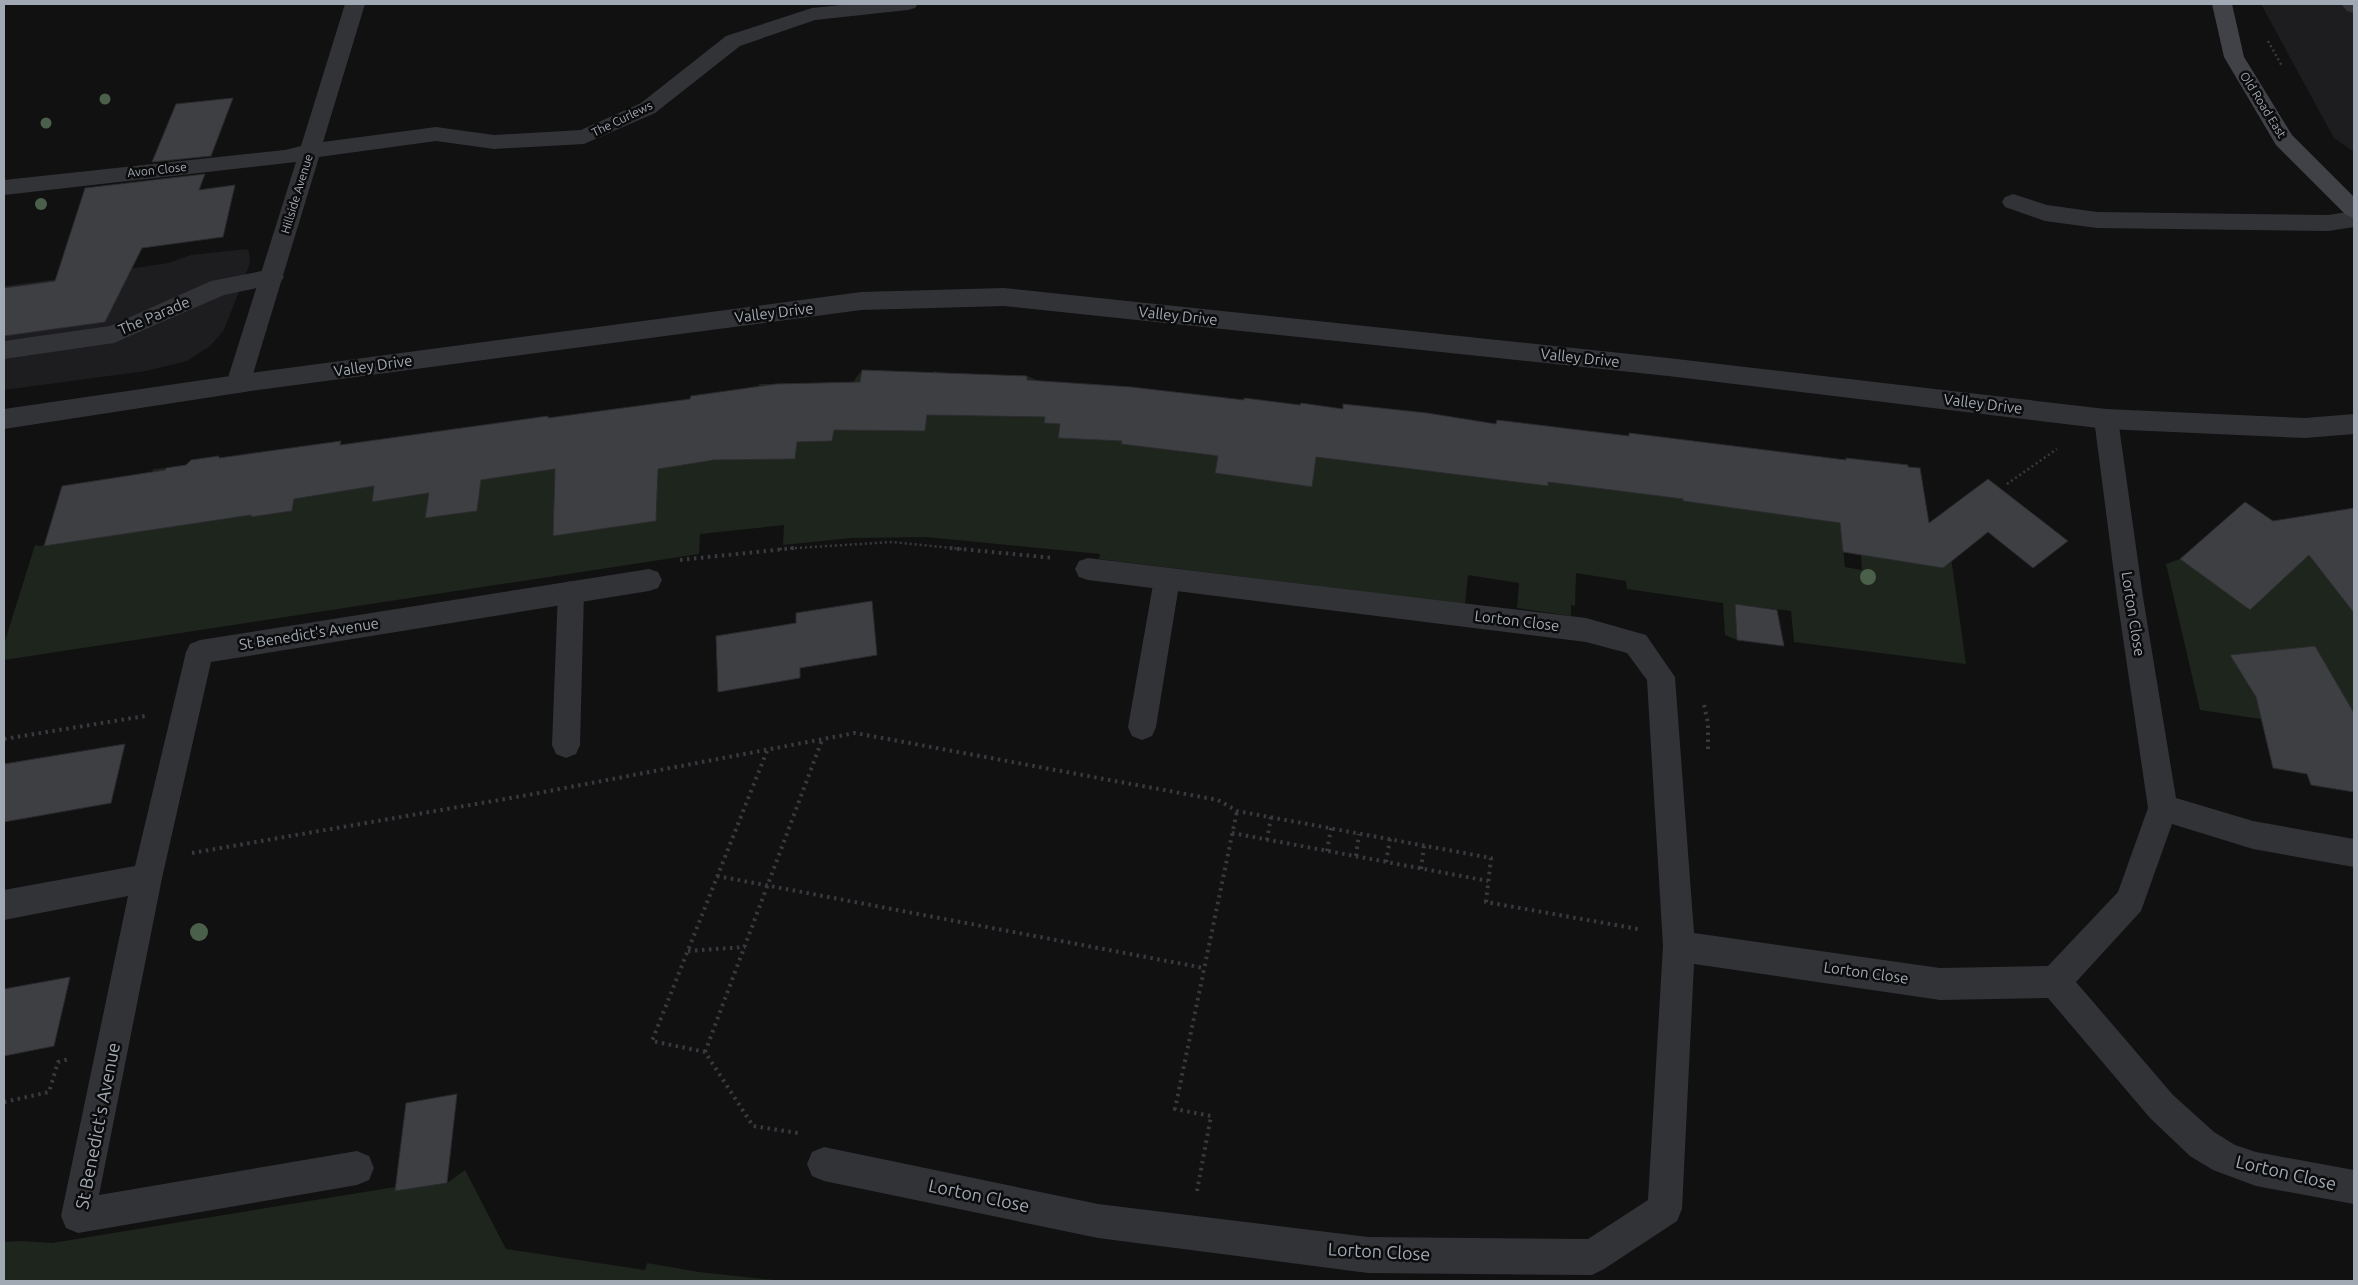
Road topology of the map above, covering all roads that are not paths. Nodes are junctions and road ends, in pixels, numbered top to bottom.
1 (355, 4) edge
2 (908, 4) edge
3 (2222, 4) edge
4 (2351, 4) edge
5 (2354, 7) edge
6 (311, 151) junction
7 (4, 187) edge
8 (2013, 202) dead end
9 (2354, 210) edge
10 (2354, 219) edge
11 (272, 277) junction
12 (4, 350) edge
13 (238, 384) junction
14 (4, 419) edge
15 (2106, 419) junction
16 (2354, 424) edge
17 (1088, 569) road end
18 (1167, 579) junction
19 (649, 580) road end
20 (571, 592) junction
21 (1142, 727) dead end
22 (566, 746) dead end
23 (2164, 808) junction
24 (2354, 853) edge
25 (150, 869) junction
26 (4, 905) edge
27 (1678, 941) junction
28 (2055, 982) junction
29 (824, 1164) road end
30 (357, 1168) dead end
31 (2354, 1188) edge

1 - 6 street, Hillside Avenue
2 - 6 street, The Curlews
3 - 9 main road, Old Road East
4 - 5 street
6 - 7 street, Avon Close
6 - 11 street, Hillside Avenue
8 - 10 street
11 - 12 street, The Parade
11 - 13 street, Hillside Avenue
13 - 14 street, Valley Drive
13 - 15 street, Valley Drive
15 - 16 street, Valley Drive
15 - 23 street, Lorton Close
17 - 18 street, Lorton Close
18 - 21 street
18 - 27 street, Lorton Close
19 - 20 street, St Benedict's Avenue
20 - 22 street
20 - 25 street, St Benedict's Avenue
23 - 24 street
23 - 28 street, Lorton Close
25 - 26 street
25 - 30 street, St Benedict's Avenue
27 - 28 street, Lorton Close
27 - 29 street, Lorton Close
28 - 31 street, Lorton Close

